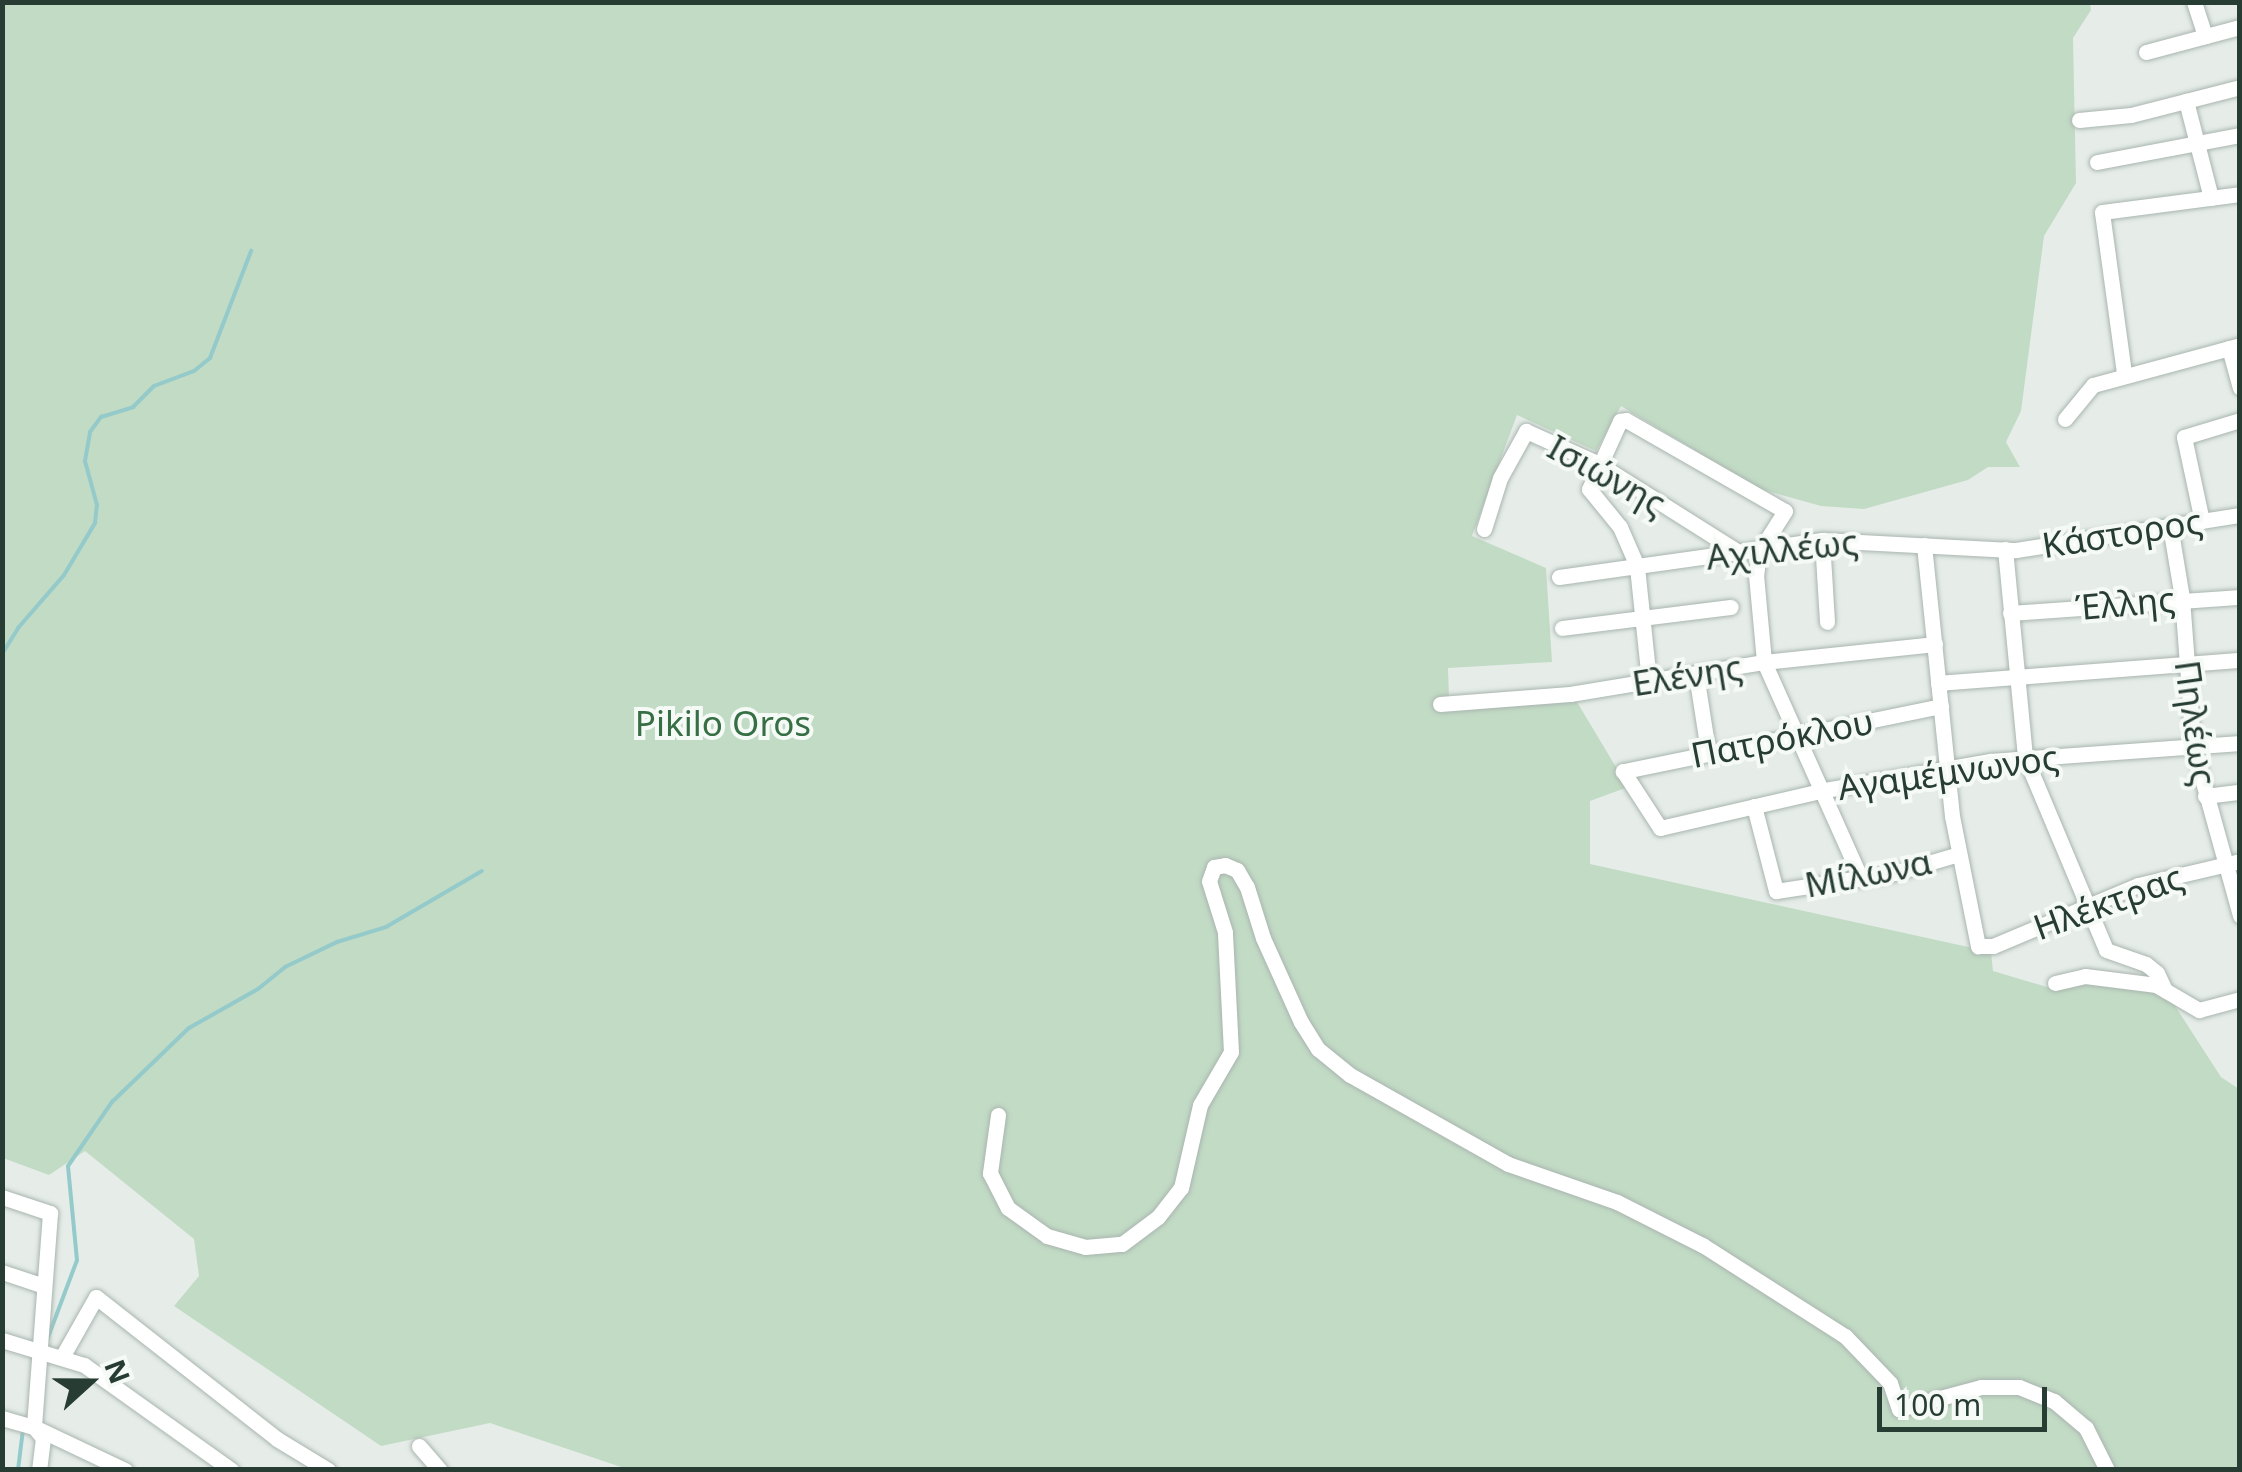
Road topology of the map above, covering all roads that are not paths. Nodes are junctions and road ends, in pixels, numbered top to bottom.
1 (2194, 2) edge
2 (2240, 27) edge
3 (2204, 36) junction
4 (2146, 52) dead end
5 (2240, 86) edge
6 (2186, 101) junction
7 (2079, 120) dead end
8 (2240, 135) edge
9 (2196, 142) junction
10 (2097, 162) dead end
11 (2237, 195) edge
12 (2211, 198) junction
13 (2240, 214) edge
14 (2234, 347) edge
15 (2124, 373) junction
16 (2240, 388) edge
17 (2065, 418) dead end
18 (2240, 420) edge
19 (1599, 464) junction
20 (2240, 516) edge
21 (2202, 520) junction
22 (2170, 526) junction
23 (1484, 529) dead end
24 (1822, 540) junction
25 (1924, 545) junction
26 (2006, 550) junction
27 (1738, 552) junction
28 (1759, 552) junction
29 (1637, 566) junction
30 (1559, 577) dead end
31 (2240, 596) edge
32 (2182, 598) junction
33 (1731, 607) dead end
34 (2010, 612) junction
35 (1643, 618) junction
36 (1826, 622) dead end
37 (1562, 628) dead end
38 (1934, 644) junction
39 (2240, 660) edge
40 (1764, 662) junction
41 (2186, 664) junction
42 (1696, 674) junction
43 (2016, 676) junction
44 (1649, 681) junction
45 (1938, 683) junction
46 (1440, 704) dead end
47 (1941, 706) junction
48 (1798, 735) junction
49 (2240, 743) edge
50 (2193, 746) junction
51 (1708, 752) junction
52 (2025, 757) junction
53 (1947, 768) junction
54 (1820, 791) junction
55 (2240, 792) edge
56 (2204, 796) junction
57 (1754, 806) junction
58 (1660, 828) joint
59 (1959, 854) junction
60 (2232, 863) edge
61 (1860, 879) junction
62 (2088, 904) junction
63 (2240, 916) edge
64 (2055, 982) dead end
65 (2165, 990) junction
66 (2240, 999) edge
67 (998, 1115) dead end
68 (2, 1197) edge
69 (2, 1272) edge
70 (44, 1286) junction
71 (2, 1340) edge
72 (38, 1349) junction
73 (62, 1356) junction
74 (2, 1418) edge
75 (34, 1427) junction
76 (419, 1446) dead end
77 (40, 1470) edge
78 (125, 1470) edge
79 (231, 1470) edge
80 (328, 1470) edge
81 (440, 1470) edge
82 (2107, 1470) edge

1 - 3 street
2 - 3 street
3 - 4 street
5 - 6 street
6 - 7 street
6 - 9 street
8 - 9 street
9 - 10 street
9 - 12 street
11 - 12 street
11 - 13 street
12 - 15 street
14 - 15 street
14 - 16 street
15 - 17 street
18 - 21 street
19 - 23 street, Ισιώνης
19 - 27 street, Ισιώνης
19 - 28 street
19 - 29 street
20 - 21 street, Κάστορος
21 - 22 street, Κάστορος
22 - 26 street, Κάστορος
22 - 32 street, Πηλέως
24 - 25 street, Αχιλλέως
24 - 28 street, Αχιλλέως
24 - 36 street
25 - 26 street, Αχιλλέως
25 - 38 street
26 - 34 street
27 - 28 street, Αχιλλέως
27 - 29 street, Αχιλλέως
28 - 40 street
29 - 30 street, Αχιλλέως
29 - 35 street
31 - 32 street, Έλλης
32 - 34 street, Έλλης
32 - 41 street, Πηλέως
33 - 35 street
34 - 43 street
35 - 37 street
35 - 44 street
38 - 40 street, Ελένης
38 - 45 street
39 - 41 street
40 - 42 street, Ελένης
40 - 48 street
41 - 43 street
41 - 50 street, Πηλέως
42 - 44 street, Ελένης
42 - 51 street
43 - 45 street
43 - 52 street
44 - 46 street, Ελένης
45 - 47 street
47 - 48 street, Πατρόκλου
47 - 53 street
48 - 51 street, Πατρόκλου
48 - 54 street
49 - 50 street, Αγαμέμνωνος
50 - 52 street, Αγαμέμνωνος
50 - 56 street, Πηλέως
51 - 58 street, Πατρόκλου
52 - 53 street, Αγαμέμνωνος
52 - 62 street
53 - 54 street, Αγαμέμνωνος
53 - 59 street
54 - 57 street, Αγαμέμνωνος
54 - 61 street
55 - 56 street
56 - 60 street, Πηλέως
57 - 58 street, Αγαμέμνωνος
57 - 61 street, Μίλωνα
59 - 61 street, Μίλωνα
59 - 62 street, Ηλέκτρας
60 - 62 street, Ηλέκτρας
60 - 63 street, Πηλέως
62 - 65 street
64 - 65 street
65 - 66 street
67 - 82 street
68 - 70 street
69 - 70 street
70 - 72 street
71 - 72 street
72 - 73 street
72 - 75 street
73 - 79 street
73 - 80 street
74 - 75 street
75 - 77 street
75 - 78 street
76 - 81 street

